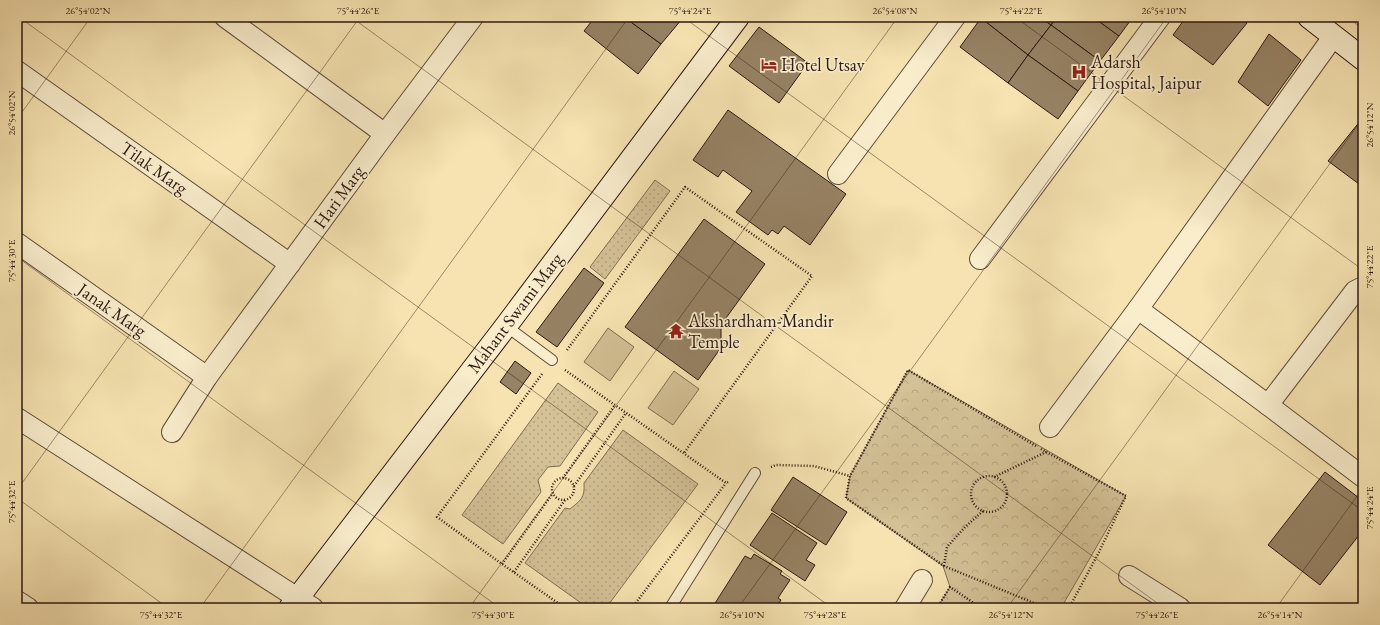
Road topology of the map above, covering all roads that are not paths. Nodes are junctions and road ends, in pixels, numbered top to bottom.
1 (473, 17) edge
2 (738, 17) edge
3 (955, 17) edge
4 (1160, 17) edge
5 (1309, 17) edge
6 (233, 19) edge
7 (1333, 37) junction
8 (1363, 59) edge
9 (17, 71) edge
10 (385, 134) junction
11 (838, 174) dead end
12 (17, 243) edge
13 (980, 259) dead end
14 (290, 264) junction
15 (1363, 287) edge
16 (1138, 309) junction
17 (506, 326) junction
18 (554, 362) road end
19 (207, 377) junction
20 (1268, 405) junction
21 (17, 418) edge
22 (1050, 427) dead end
23 (172, 432) dead end
24 (756, 473) road end
25 (1363, 477) edge
26 (1129, 576) dead end
27 (922, 580) dead end
28 (17, 601) edge
29 (300, 605) edge
30 (28, 608) edge
31 (670, 608) edge
32 (906, 608) edge
33 (1180, 608) edge

1 - 10 street, Hari Marg
2 - 17 street, Mahant Swami Marg
3 - 11 street
4 - 13 street
5 - 7 street
6 - 10 street
7 - 8 street
7 - 16 street
9 - 14 street, Tilak Marg
10 - 14 street, Hari Marg
12 - 19 street, Janak Marg
14 - 19 street, Hari Marg
15 - 20 street
16 - 20 street
16 - 22 street
17 - 18 lane
17 - 29 street, Mahant Swami Marg
19 - 23 street, Hari Marg
20 - 25 street
21 - 29 street
24 - 31 lane
26 - 33 street
27 - 32 street
28 - 30 street

